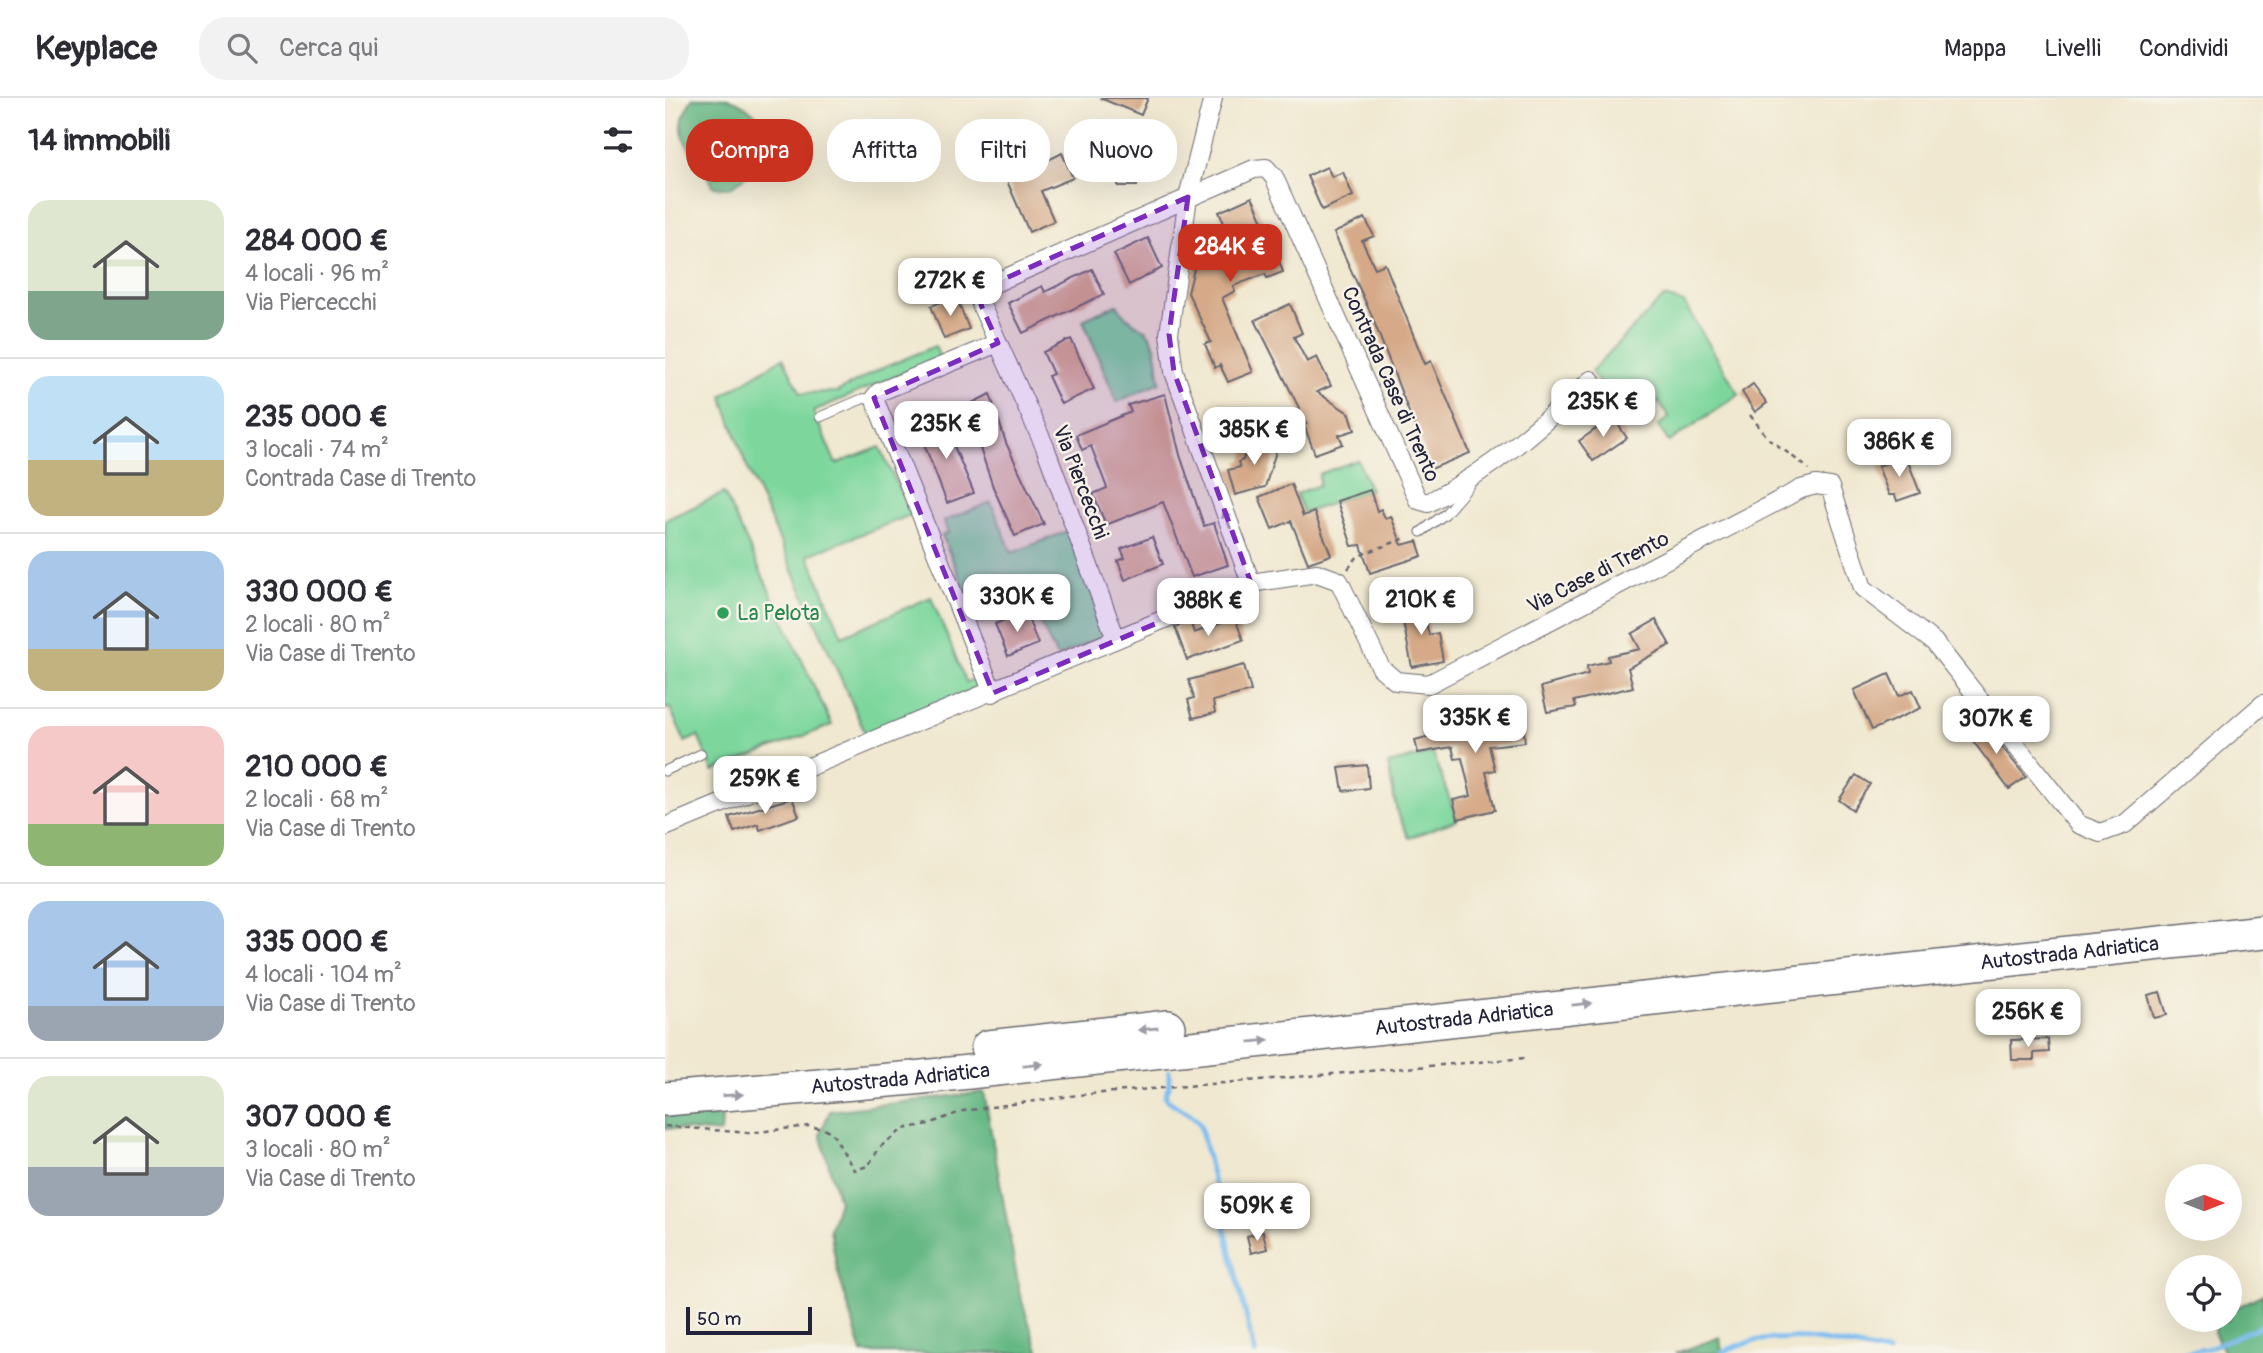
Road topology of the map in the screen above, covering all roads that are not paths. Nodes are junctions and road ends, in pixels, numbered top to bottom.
1 (1213, 98) edge
2 (1188, 197) junction
3 (998, 343) junction
4 (1591, 380) dead end
5 (873, 398) junction
6 (820, 416) dead end
7 (1478, 476) junction
8 (1421, 532) road end
9 (1251, 583) junction
10 (1116, 639) junction
11 (993, 693) junction
12 (2263, 704) edge
13 (701, 754) dead end
14 (665, 771) edge
15 (665, 827) edge
16 (2263, 909) edge
17 (2263, 932) edge
18 (665, 1076) edge
19 (665, 1099) edge

1 - 2 street
2 - 3 street, Via Piercecchi
2 - 7 street, Contrada Case di Trento
9 -> 2 street
3 - 5 street
3 - 10 street, Via Piercecchi
4 - 7 street, Contrada Case di Trento
5 - 6 lane
5 - 11 street
7 - 8 lane
9 - 10 street
9 - 12 street, Via Case di Trento
10 - 11 street
11 - 15 street
13 - 14 lane
16 -> 18 highway, Autostrada Adriatica
19 -> 17 highway, Autostrada Adriatica

